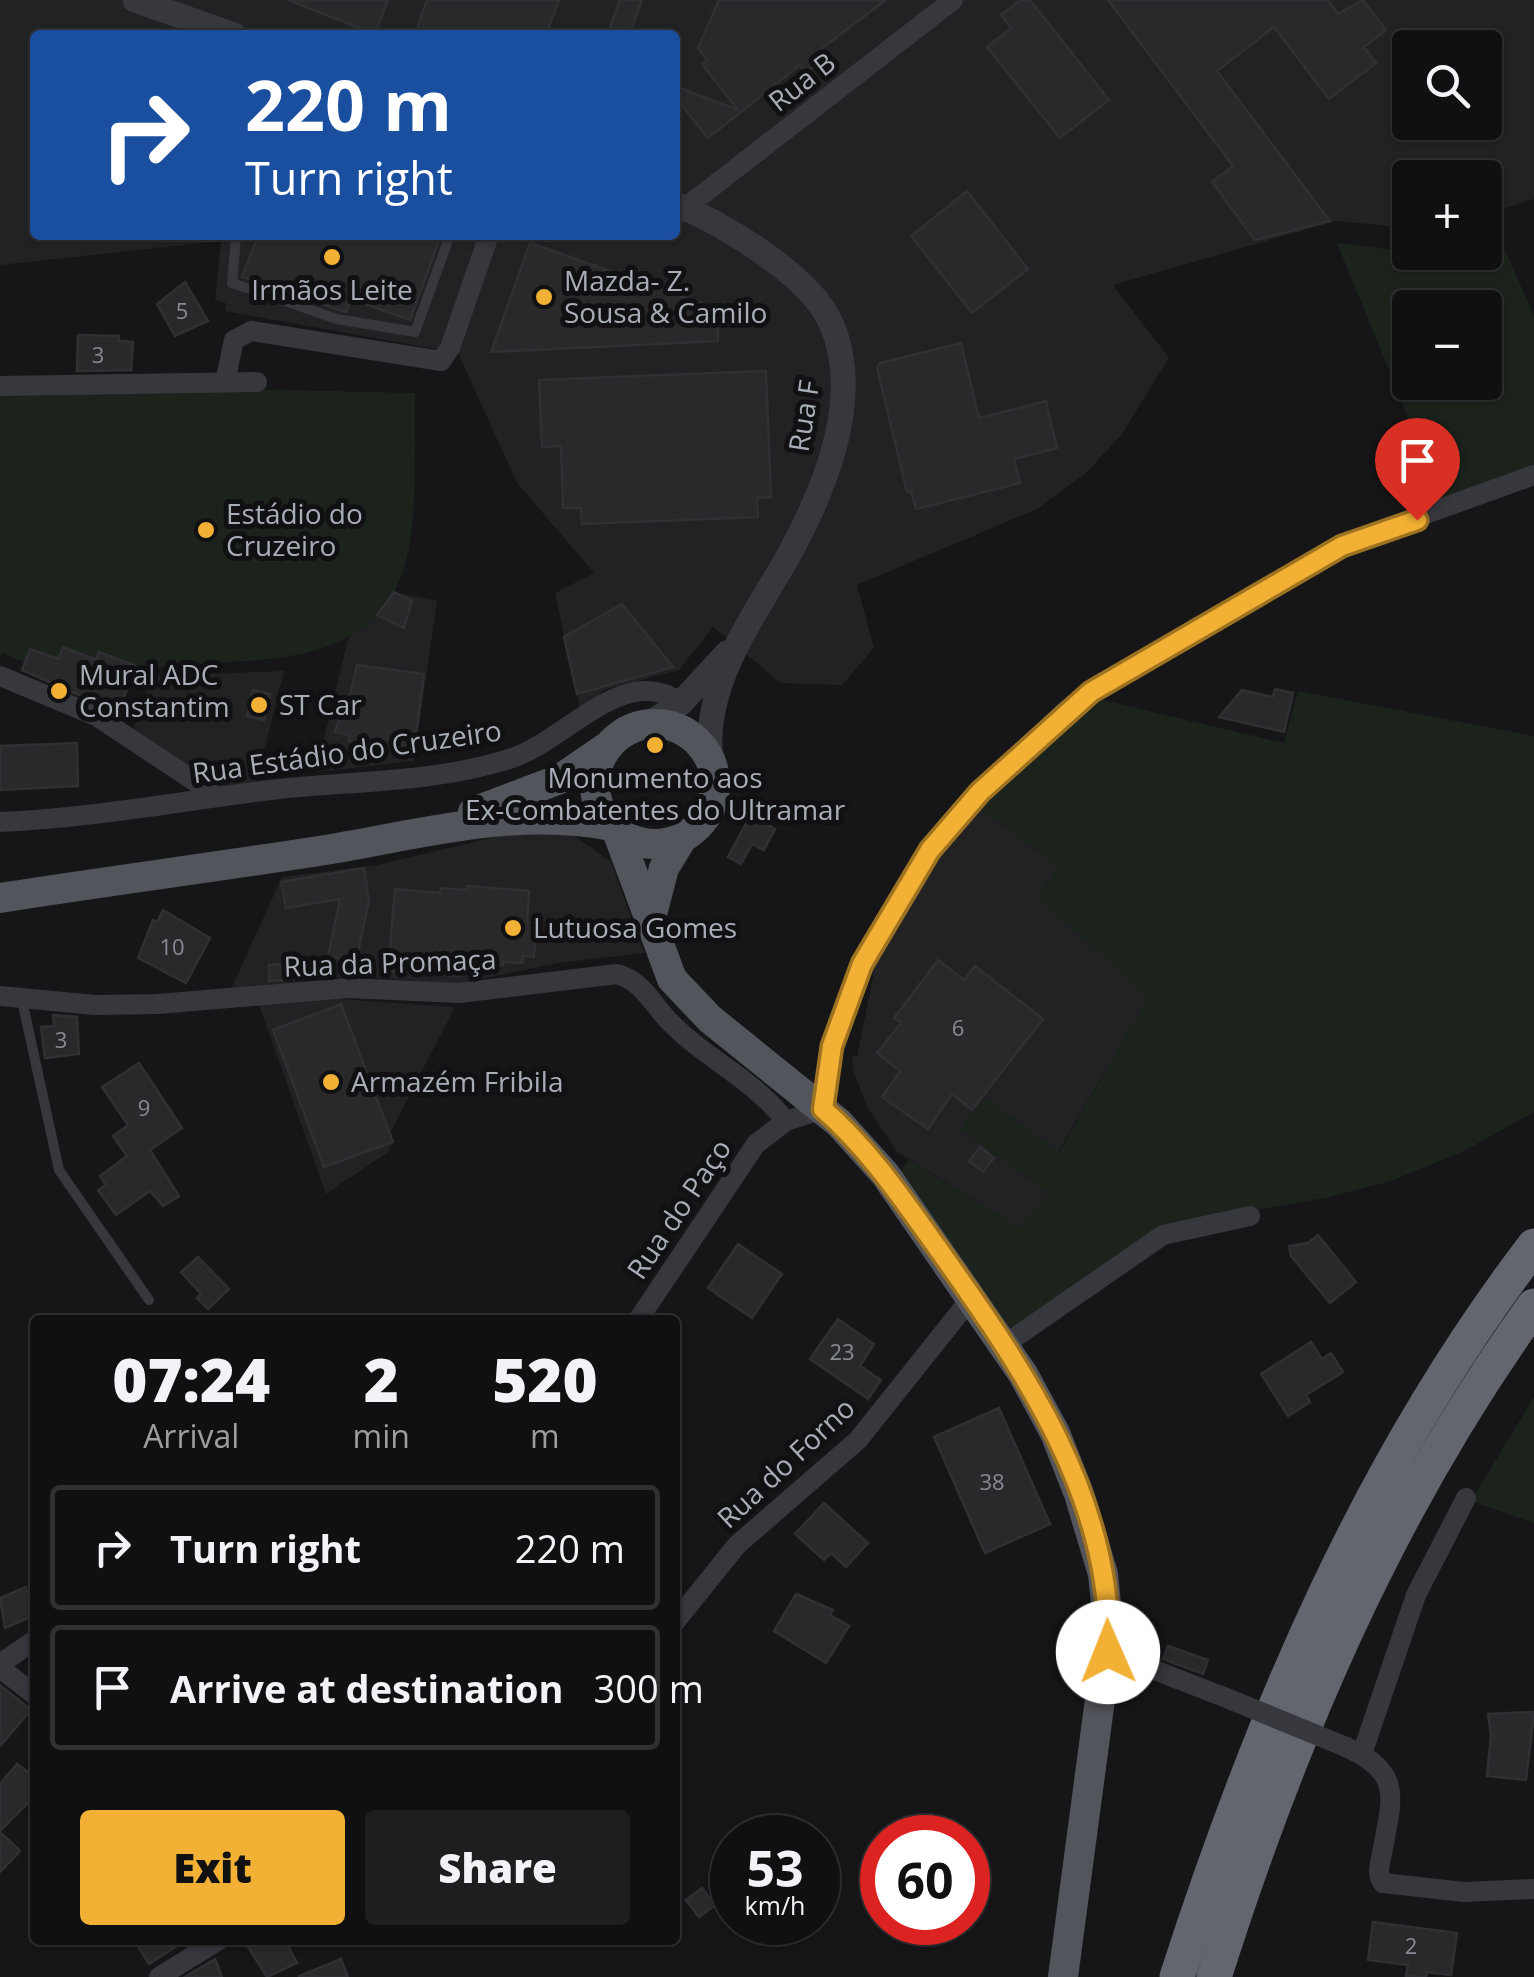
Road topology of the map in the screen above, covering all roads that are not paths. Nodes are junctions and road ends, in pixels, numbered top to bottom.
1 (135, 0) edge
2 (953, 0) edge
3 (220, 30) edge
4 (680, 206) edge
5 (236, 240) edge
6 (448, 240) edge
7 (487, 240) edge
8 (226, 382) junction
9 (257, 382) dead end
10 (0, 386) edge
11 (1534, 475) edge
12 (740, 638) junction
13 (0, 676) edge
14 (681, 703) junction
15 (649, 724) junction
16 (608, 746) junction
17 (711, 762) junction
18 (217, 796) junction
19 (0, 822) edge
20 (614, 829) junction
21 (428, 830) junction
22 (683, 838) junction
23 (0, 898) edge
24 (651, 918) junction
25 (0, 996) edge
26 (22, 1000) junction
27 (823, 1109) junction
28 (786, 1120) junction
29 (1250, 1216) dead end
30 (1534, 1246) edge
31 (972, 1297) junction
32 (149, 1300) dead end
33 (1534, 1306) edge
34 (641, 1315) edge
35 (1004, 1345) junction
36 (1466, 1498) dead end
37 (680, 1616) edge
38 (30, 1644) edge
39 (1108, 1652) junction
40 (0, 1666) edge
41 (30, 1691) edge
42 (1354, 1751) junction
43 (1534, 1889) edge
44 (211, 1945) edge
45 (158, 1977) edge
46 (1063, 1977) edge
47 (1177, 1977) edge
48 (1214, 1977) edge

1 - 3 street
2 - 4 street, Rua B
4 - 12 street, Rua F
5 - 6 lane
7 - 8 street
8 - 9 street
8 - 10 street
11 - 27 street
12 - 14 street
12 - 17 street
13 - 18 street
14 - 15 street
14 - 18 street, Rua Estádio do Cruzeiro
15 - 16 main road
15 - 17 main road
16 - 20 main road
16 - 21 main road
17 - 22 main road
18 - 19 street, Rua Estádio do Cruzeiro
20 - 21 main road
20 - 22 main road
20 - 24 main road
21 - 23 main road
22 - 24 main road
24 - 27 main road
25 - 26 street, Rua da Promaça
26 - 28 street, Rua da Promaça
26 - 32 lane
27 - 28 street, Rua do Paço
27 - 31 main road
28 - 34 street, Rua do Paço
29 - 35 street
30 - 47 highway
31 - 35 main road
31 - 37 street, Rua do Forno
33 - 48 highway
35 - 39 main road
36 - 42 street
38 - 40 street
39 - 42 street, bridge
39 - 46 main road
40 - 41 street
42 - 43 street
44 - 45 street

